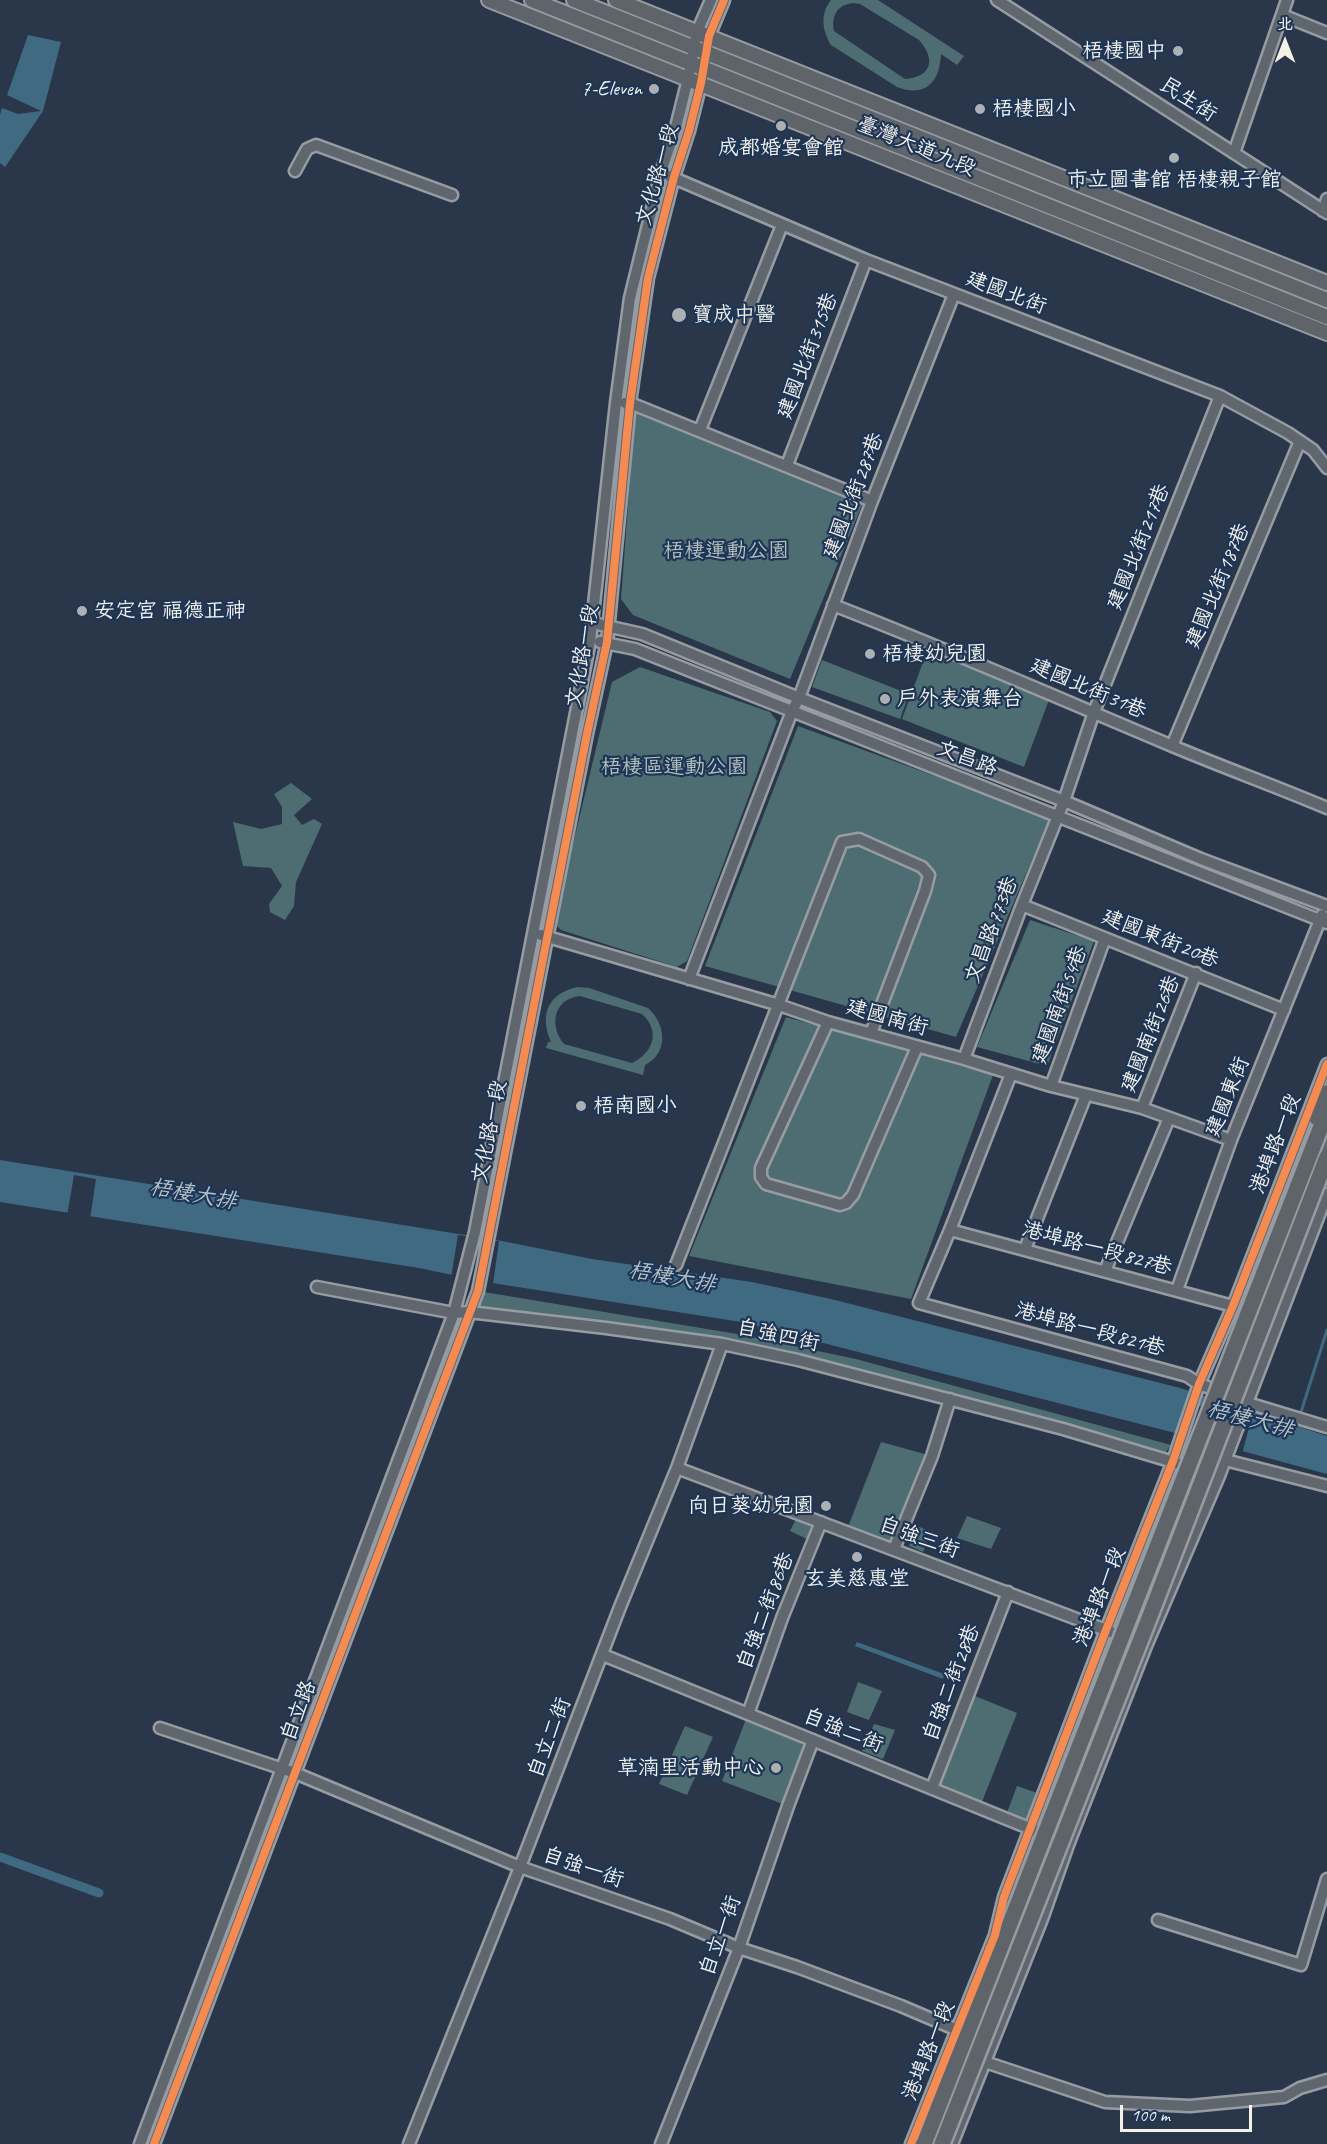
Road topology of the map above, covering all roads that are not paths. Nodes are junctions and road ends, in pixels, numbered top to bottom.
1 (489, 0) edge
2 (574, 0) edge
3 (616, 0) edge
4 (711, 0) edge
5 (724, 0) edge
6 (997, 0) edge
7 (1287, 0) edge
8 (527, 4) edge
9 (1282, 15) junction
10 (1327, 33) edge
11 (703, 34) junction
12 (700, 50) junction
13 (697, 65) junction
14 (695, 81) junction
15 (1234, 153) junction
16 (295, 171) dead end
17 (661, 172) junction
18 (674, 177) junction
19 (452, 195) dead end
20 (1327, 199) edge
21 (1325, 212) edge
22 (782, 225) junction
23 (866, 260) junction
24 (1327, 283) edge
25 (954, 294) junction
26 (1327, 300) edge
27 (1327, 317) edge
28 (1327, 333) edge
29 (1220, 396) junction
30 (616, 403) junction
31 (630, 403) junction
32 (700, 430) junction
33 (1300, 441) junction
34 (787, 465) junction
35 (1327, 468) edge
36 (872, 501) junction
37 (833, 605) junction
38 (593, 623) junction
39 (609, 625) junction
40 (590, 641) junction
41 (607, 642) junction
42 (799, 698) junction
43 (792, 711) junction
44 (1094, 712) junction
45 (1172, 746) junction
46 (1064, 801) junction
47 (1327, 808) edge
48 (1058, 815) junction
49 (1022, 905) junction
50 (1327, 906) edge
51 (1323, 922) edge
52 (534, 933) junction
53 (548, 936) junction
54 (1105, 938) junction
55 (1196, 973) junction
56 (689, 979) junction
57 (779, 1005) junction
58 (1284, 1010) junction
59 (828, 1022) junction
60 (871, 1033) junction
61 (917, 1047) junction
62 (964, 1059) junction
63 (1327, 1064) edge
64 (1011, 1074) junction
65 (1051, 1086) junction
66 (1327, 1093) edge
67 (1086, 1095) junction
68 (1142, 1108) junction
69 (1327, 1111) edge
70 (1168, 1118) junction
71 (1327, 1137) edge
72 (1231, 1140) junction
73 (1327, 1157) edge
74 (1327, 1177) edge
75 (1327, 1194) edge
76 (950, 1230) junction
77 (1025, 1249) junction
78 (676, 1265) dead end
79 (1105, 1271) junction
80 (317, 1287) dead end
81 (462, 1287) joint
82 (1177, 1290) junction
83 (478, 1291) joint
84 (1233, 1306) junction
85 (470, 1312) junction
86 (454, 1313) junction
87 (722, 1344) junction
88 (1199, 1384) junction
89 (1227, 1394) junction
90 (950, 1399) junction
91 (1247, 1403) junction
92 (1327, 1427) edge
93 (1225, 1460) junction
94 (1173, 1461) junction
95 (677, 1468) junction
96 (1198, 1469) junction
97 (1219, 1476) junction
98 (1327, 1486) edge
99 (821, 1522) junction
100 (894, 1550) junction
101 (1008, 1592) junction
102 (1131, 1617) junction
103 (1148, 1621) junction
104 (1106, 1630) junction
105 (1132, 1640) junction
106 (1146, 1646) junction
107 (603, 1655) junction
108 (748, 1714) junction
109 (160, 1728) dead end
110 (813, 1740) junction
111 (282, 1770) junction
112 (295, 1773) junction
113 (932, 1788) junction
114 (1030, 1828) junction
115 (1053, 1838) junction
116 (1068, 1845) junction
117 (1041, 1866) junction
118 (520, 1867) junction
119 (1327, 1879) edge
120 (1158, 1920) dead end
121 (995, 1935) junction
122 (739, 1948) junction
123 (1030, 1948) junction
124 (956, 2030) junction
125 (992, 2045) junction
126 (985, 2062) junction
127 (1327, 2080) edge
128 (140, 2144) edge
129 (154, 2144) edge
130 (409, 2144) edge
131 (661, 2144) edge
132 (911, 2144) edge
133 (924, 2144) edge
134 (942, 2144) edge
135 (952, 2144) edge

1 - 8 main road, 臺灣大道九段
2 - 12 main road, 臺灣大道九段
3 - 11 main road, 臺灣大道九段
4 - 11 street
5 - 11 street
6 - 15 street, 民生街
7 - 9 street
8 - 13 main road, 臺灣大道九段
8 - 14 main road, 臺灣大道九段
9 - 10 street
9 - 15 street
11 - 12 street
11 - 24 main road, 臺灣大道九段
12 - 13 street
12 - 26 main road, 臺灣大道九段
13 - 14 street
13 - 27 main road, 臺灣大道九段
14 - 17 street, 文化路一段
14 - 18 street, 文化路一段
14 - 28 main road, 臺灣大道九段
15 - 21 street, 民生街
16 - 19 street
17 - 18 street, 建國北街
17 - 30 street, 文化路一段
18 - 22 street, 建國北街
18 - 31 street, 文化路一段
20 - 21 street
22 - 23 street, 建國北街
22 - 32 street
23 - 25 street, 建國北街
23 - 34 street, 建國北街315巷
25 - 29 street, 建國北街
25 - 36 street, 建國北街287巷
29 - 33 street, 建國北街
29 - 44 street, 建國北街217巷
30 - 31 street
30 - 38 street, 文化路一段
31 - 32 street
31 - 39 street, 文化路一段
32 - 34 street
33 - 35 street, 建國北街
33 - 45 street, 建國北街187巷
34 - 36 street
36 - 37 street, 建國北街287巷
37 - 42 street, 建國北街287巷
37 - 44 street, 建國北街31巷
38 - 39 street, 文昌路
38 - 40 street, 文化路一段
39 - 41 street, 文化路一段
39 - 42 street, 文昌路
40 - 41 street, 文昌路
40 - 52 street, 文化路一段
41 - 43 street, 文昌路
41 - 53 street, 文化路一段
42 - 43 street, 建國北街287巷
42 - 46 street, 文昌路
43 - 48 street, 文昌路
43 - 56 street, 建國北街287巷
44 - 45 street, 建國北街31巷
44 - 46 street, 建國北街217巷
45 - 47 street, 建國北街31巷
46 - 48 street, 文昌路773巷
46 - 50 street, 文昌路
48 - 49 street, 文昌路773巷
48 - 51 street, 文昌路
49 - 54 street, 建國東街20巷
49 - 62 street, 文昌路773巷
50 - 51 street
51 - 58 street, 建國東街
52 - 53 street, 建國南街
52 - 81 street, 文化路一段
53 - 56 street, 建國南街
53 - 83 street, 文化路一段
54 - 55 street, 建國東街20巷
54 - 65 street, 建國南街54巷
55 - 58 street, 建國東街20巷
55 - 68 street, 建國南街26巷
56 - 57 street, 建國南街
57 - 59 street, 建國南街
57 - 60 street
57 - 78 street
58 - 72 street, 建國東街
59 - 60 street, 建國南街
59 - 61 street
60 - 61 street, 建國南街
61 - 62 street, 建國南街
62 - 64 street, 建國南街
63 - 84 street, 港埠路一段
64 - 65 street, 建國南街
64 - 76 street
65 - 67 street, 建國南街
66 - 102 highway, bridge
67 - 68 street, 建國南街
67 - 77 street
68 - 70 street, 建國南街
69 - 102 highway, bridge
70 - 72 street, 建國南街
70 - 79 street
71 - 89 street, 港埠路一段
72 - 82 street, 建國東街
73 - 103 highway, bridge
74 - 103 highway, bridge
75 - 91 street, 港埠路一段
76 - 77 street, 港埠路一段827巷
76 - 88 street, 港埠路一段821巷
77 - 79 street, 港埠路一段827巷
79 - 82 street, 港埠路一段827巷
80 - 86 street, 自強四街
81 - 86 street, 自立路
82 - 84 street, 港埠路一段827巷
83 - 85 street, 自立路
84 - 88 street, 港埠路一段
85 - 86 street, 自強四街
85 - 87 street, 自強四街
85 - 112 street, 自立路
86 - 111 street, 自立路
87 - 90 street, 自強四街
87 - 95 street, 自立二街
88 - 89 street, 港埠路一段821巷
88 - 94 street, 港埠路一段
89 - 91 street, 港埠路一段821巷
89 - 96 street, 港埠路一段
90 - 94 street, 自強四街
90 - 100 street
91 - 92 street, 港埠路一段821巷
91 - 93 street, 港埠路一段
93 - 97 street, 港埠路一段
93 - 98 street
94 - 96 street, 自強四街
94 - 104 street, 港埠路一段
95 - 99 street, 自強三街
95 - 107 street, 自立二街
96 - 97 street, 自強四街
96 - 105 street, 港埠路一段
97 - 106 street, 港埠路一段
99 - 100 street, 自強三街
99 - 108 street, 自強二街86巷
100 - 101 street, 自強三街
101 - 104 street, 自強三街
101 - 113 street, 自強二街28巷
102 - 133 highway, bridge
103 - 134 highway, bridge
104 - 105 street, 自強三街
104 - 114 street, 港埠路一段
105 - 106 street, 自強三街
105 - 115 street, 港埠路一段
106 - 116 street, 港埠路一段
107 - 108 street, 自強二街
107 - 118 street, 自立二街
108 - 110 street, 自強二街
109 - 111 street, 自強一街
110 - 113 street, 自強二街
110 - 122 street, 自立一街
111 - 112 street, 自強一街
111 - 128 street, 自立路
112 - 118 street, 自強一街
112 - 129 street, 自立路
113 - 114 street, 自強二街
114 - 115 street, 自強二街
114 - 121 street, 港埠路一段
115 - 116 street, 自強二街
115 - 117 street, 港埠路一段
116 - 123 street, 港埠路一段
117 - 121 street, 港埠路一段
117 - 123 street, 港埠路一段
118 - 122 street, 自強一街
118 - 130 street, 自立二街
119 - 120 street
121 - 124 street, 港埠路一段
122 - 124 street, 自強一街
122 - 131 street, 自立一街
123 - 125 street, 港埠路一段
124 - 125 street, 自強一街
124 - 132 street, 港埠路一段
125 - 126 street, 港埠路一段
126 - 127 street
126 - 135 street, 港埠路一段

